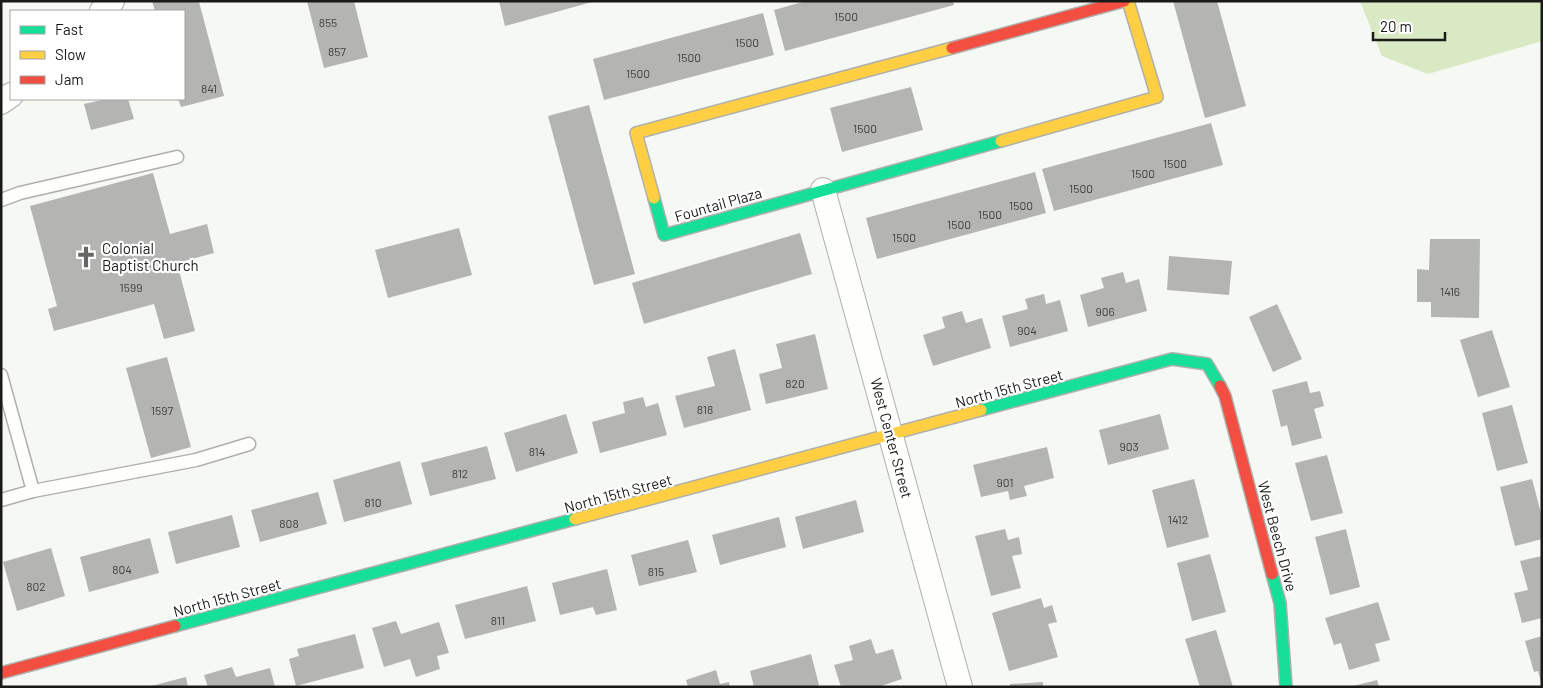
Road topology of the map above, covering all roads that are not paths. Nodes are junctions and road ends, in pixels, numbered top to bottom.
1 (112, 1) edge
2 (1126, 1) edge
3 (103, 10) edge
4 (177, 156) dead end
5 (823, 190) junction
6 (1, 200) edge
7 (1, 374) edge
8 (1225, 396) joint
9 (891, 436) junction
10 (249, 444) dead end
11 (33, 492) junction
12 (1, 500) edge
13 (1, 673) edge
14 (960, 687) edge
15 (1286, 687) edge

1 - 3 street
2 - 5 street, Fountail Plaza
2 - 5 street, Fountail Plaza
4 - 6 lane
5 - 9 street, West Center Street
7 - 11 lane
8 - 9 street, North 15th Street
8 - 15 street, West Beech Drive
9 - 13 street, North 15th Street
9 - 14 street, West Center Street
10 - 11 lane
11 - 12 lane

